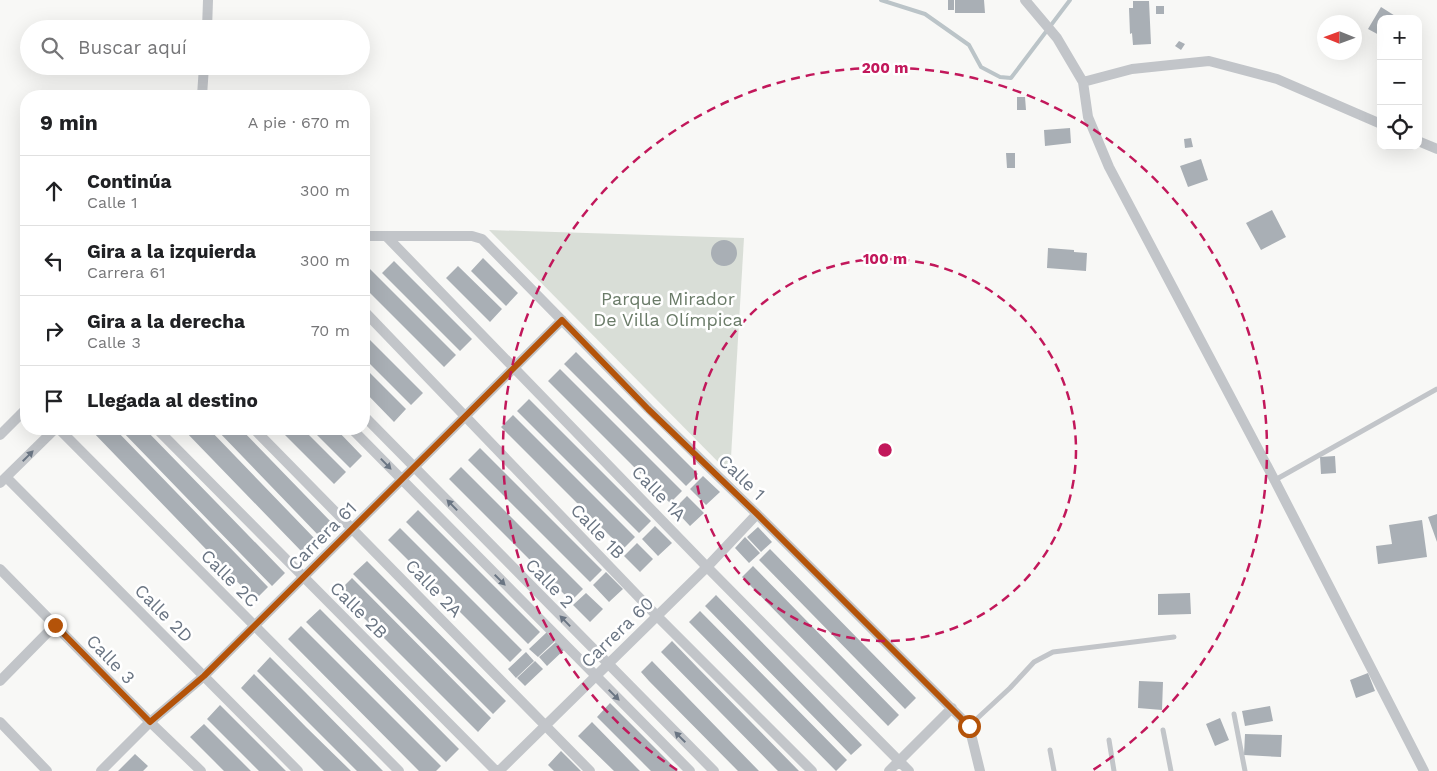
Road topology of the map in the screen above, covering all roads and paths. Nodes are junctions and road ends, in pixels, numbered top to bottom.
1 (208, 0) edge
2 (1025, 0) edge
3 (207, 20) edge
4 (203, 75) edge
5 (1083, 82) junction
6 (202, 90) edge
7 (1377, 122) edge
8 (1422, 143) edge
9 (1437, 149) edge
10 (370, 236) edge
11 (387, 236) junction
12 (370, 318) edge
13 (562, 320) junction
14 (514, 368) junction
15 (1437, 389) edge
16 (20, 415) edge
17 (466, 416) junction
18 (370, 422) edge
19 (0, 435) edge
20 (49, 435) edge
21 (65, 435) edge
22 (163, 435) edge
23 (260, 435) edge
24 (358, 435) edge
25 (414, 467) junction
26 (3, 480) edge
27 (401, 480) junction
28 (1275, 481) junction
29 (757, 514) junction
30 (352, 528) junction
31 (707, 567) junction
32 (2, 575) edge
33 (304, 577) junction
34 (656, 616) junction
35 (55, 625) junction
36 (254, 626) junction
37 (1174, 637) dead end
38 (608, 664) junction
39 (204, 676) junction
40 (595, 676) junction
41 (0, 681) edge
42 (952, 708) junction
43 (1234, 714) dead end
44 (0, 722) edge
45 (150, 722) junction
46 (546, 725) junction
47 (969, 726) junction
48 (1163, 730) dead end
49 (1109, 740) dead end
50 (1050, 750) dead end
51 (899, 761) junction
52 (47, 771) edge
53 (101, 771) edge
54 (200, 771) edge
55 (298, 771) edge
56 (399, 771) edge
57 (497, 771) edge
58 (590, 771) edge
59 (690, 771) edge
60 (714, 771) edge
61 (812, 771) edge
62 (889, 771) edge
63 (909, 771) edge
64 (980, 771) edge
65 (1054, 771) edge
66 (1114, 771) edge
67 (1171, 771) edge
68 (1245, 771) edge
69 (1424, 771) edge

1 - 3 street
2 - 5 street
4 - 6 street
5 - 7 street
5 - 28 street
8 - 9 street
10 - 11 street
11 - 13 street, Calle 1
11 - 14 street, Calle 1A
12 - 17 street, Calle 1B
13 - 14 street, Carrera 61
13 - 29 street, Calle 1
14 - 17 street, Carrera 61
14 - 31 street, Calle 1A
15 - 28 lane
16 - 19 street
17 - 25 street, Carrera 61
17 - 34 street, Calle 1B
18 - 25 street, Calle 2
26 -> 20 street
21 - 36 street, Calle 2C
22 - 33 street, Calle 2B
23 - 30 street, Calle 2A
24 -> 27 street, Calle 2
25 - 27 street, Carrera 61
38 -> 25 street, Calle 2
26 - 39 street, Calle 2D
27 - 30 street, Carrera 61
27 -> 40 street, Calle 2
28 - 69 street
29 - 31 street, Carrera 60
29 - 42 street, Calle 1
30 - 33 street, Carrera 61
30 - 46 street, Calle 2A
31 - 34 street, Carrera 60
31 - 51 street, Calle 1A
32 - 35 street, Calle 3
33 - 36 street, Carrera 61
33 - 57 street, Calle 2B
34 - 38 street, Carrera 60
34 - 61 street, Calle 1B
35 - 41 street
35 - 45 street, Calle 3
36 - 39 street, Carrera 61
36 - 56 street, Calle 2C
37 - 47 lane
38 - 40 street, Carrera 60
60 -> 38 street, Calle 2
39 - 45 street, Carrera 61
39 - 55 street, Calle 2D
40 - 46 street, Carrera 60
40 -> 59 street, Calle 2
42 - 47 street, Calle 1
42 - 51 street
43 - 68 lane
44 - 52 street
45 - 53 street, Carrera 61
45 - 54 street, Calle 3
46 - 57 street, Carrera 60
46 - 58 street, Calle 2A
47 - 64 street, Calle 1
48 - 67 lane
49 - 66 lane
50 - 65 lane
51 - 62 street
51 - 63 street, Calle 1A

